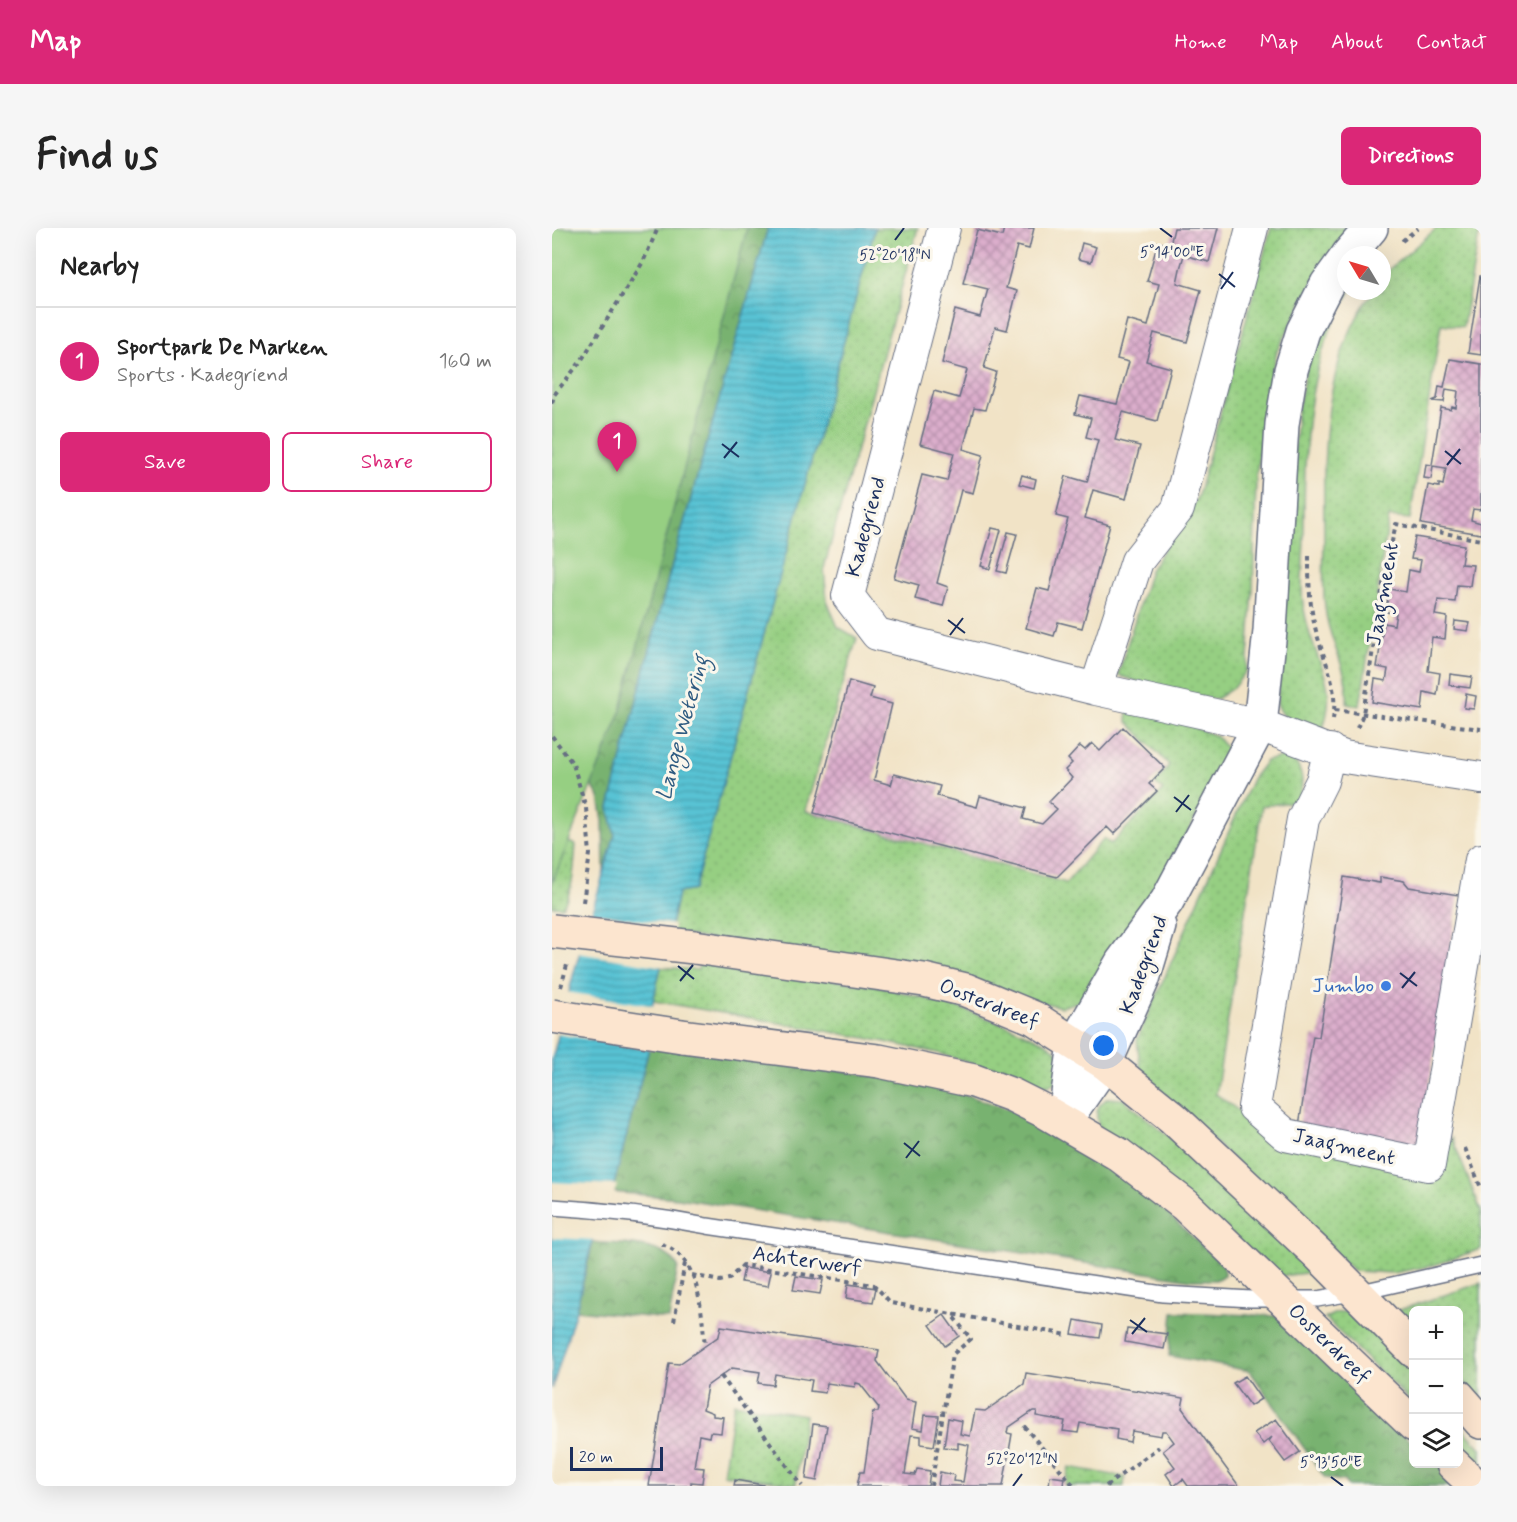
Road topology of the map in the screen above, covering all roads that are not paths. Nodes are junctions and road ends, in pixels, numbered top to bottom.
1 (944, 228) edge
2 (1252, 228) edge
3 (1371, 228) edge
4 (1356, 246) edge
5 (1337, 270) edge
6 (1096, 689) junction
7 (1260, 725) junction
8 (1327, 749) junction
9 (1481, 778) edge
10 (1481, 860) edge
11 (1167, 901) junction
12 (561, 944) edge
13 (556, 1003) edge
14 (1075, 1044) junction
15 (1105, 1063) junction
16 (1064, 1122) junction
17 (552, 1207) edge
18 (1481, 1265) edge
19 (1357, 1293) junction
20 (1283, 1299) junction
21 (1409, 1347) edge
22 (1463, 1402) edge
23 (1409, 1421) edge
24 (1481, 1422) edge
25 (1457, 1468) edge
26 (1476, 1486) edge

1 - 6 street, Kadegriend
2 - 6 street
3 - 4 street, Kadegriend
5 - 7 street, Kadegriend
6 - 7 street, Kadegriend
7 - 8 street
7 - 11 street, Kadegriend
8 - 9 street
8 - 10 street, Jaagmeent
11 - 14 street, Kadegriend
11 - 15 street, Kadegriend
12 - 14 main road, Oosterdreef, bridge
13 - 16 main road, Oosterdreef, bridge
14 - 15 main road, Oosterdreef
14 - 16 street, Kadegriend
15 - 16 street, Kadegriend
15 - 19 main road, Oosterdreef
16 - 20 main road, Oosterdreef
17 - 20 lane
18 - 19 lane
19 - 20 lane
19 - 21 main road, Oosterdreef
20 - 23 main road, Oosterdreef
22 - 24 main road
25 - 26 main road

